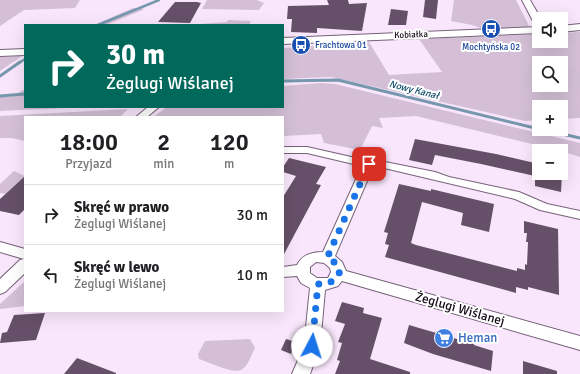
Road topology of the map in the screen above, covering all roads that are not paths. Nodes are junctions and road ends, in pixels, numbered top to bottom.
1 (526, 0) edge
2 (533, 12) edge
3 (580, 27) edge
4 (568, 28) edge
5 (532, 30) edge
6 (284, 41) edge
7 (24, 52) edge
8 (0, 53) edge
9 (153, 108) edge
10 (142, 116) edge
11 (284, 150) edge
12 (369, 164) junction
13 (580, 215) edge
14 (0, 247) edge
15 (24, 254) edge
16 (327, 258) junction
17 (24, 265) edge
18 (302, 270) junction
19 (284, 272) edge
20 (339, 275) junction
21 (318, 284) junction
22 (0, 288) edge
23 (580, 343) edge
24 (301, 374) edge

1 - 2 street
3 - 4 street
5 - 6 street, Kobiałka
7 - 8 street
9 - 10 street
11 - 12 street
12 - 13 street
12 - 16 street
14 - 15 street
16 - 18 street
16 - 20 street
17 - 22 street
18 - 19 street
18 - 21 street
20 - 21 street
20 - 23 street, Żeglugi Wiślanej
21 - 24 street

